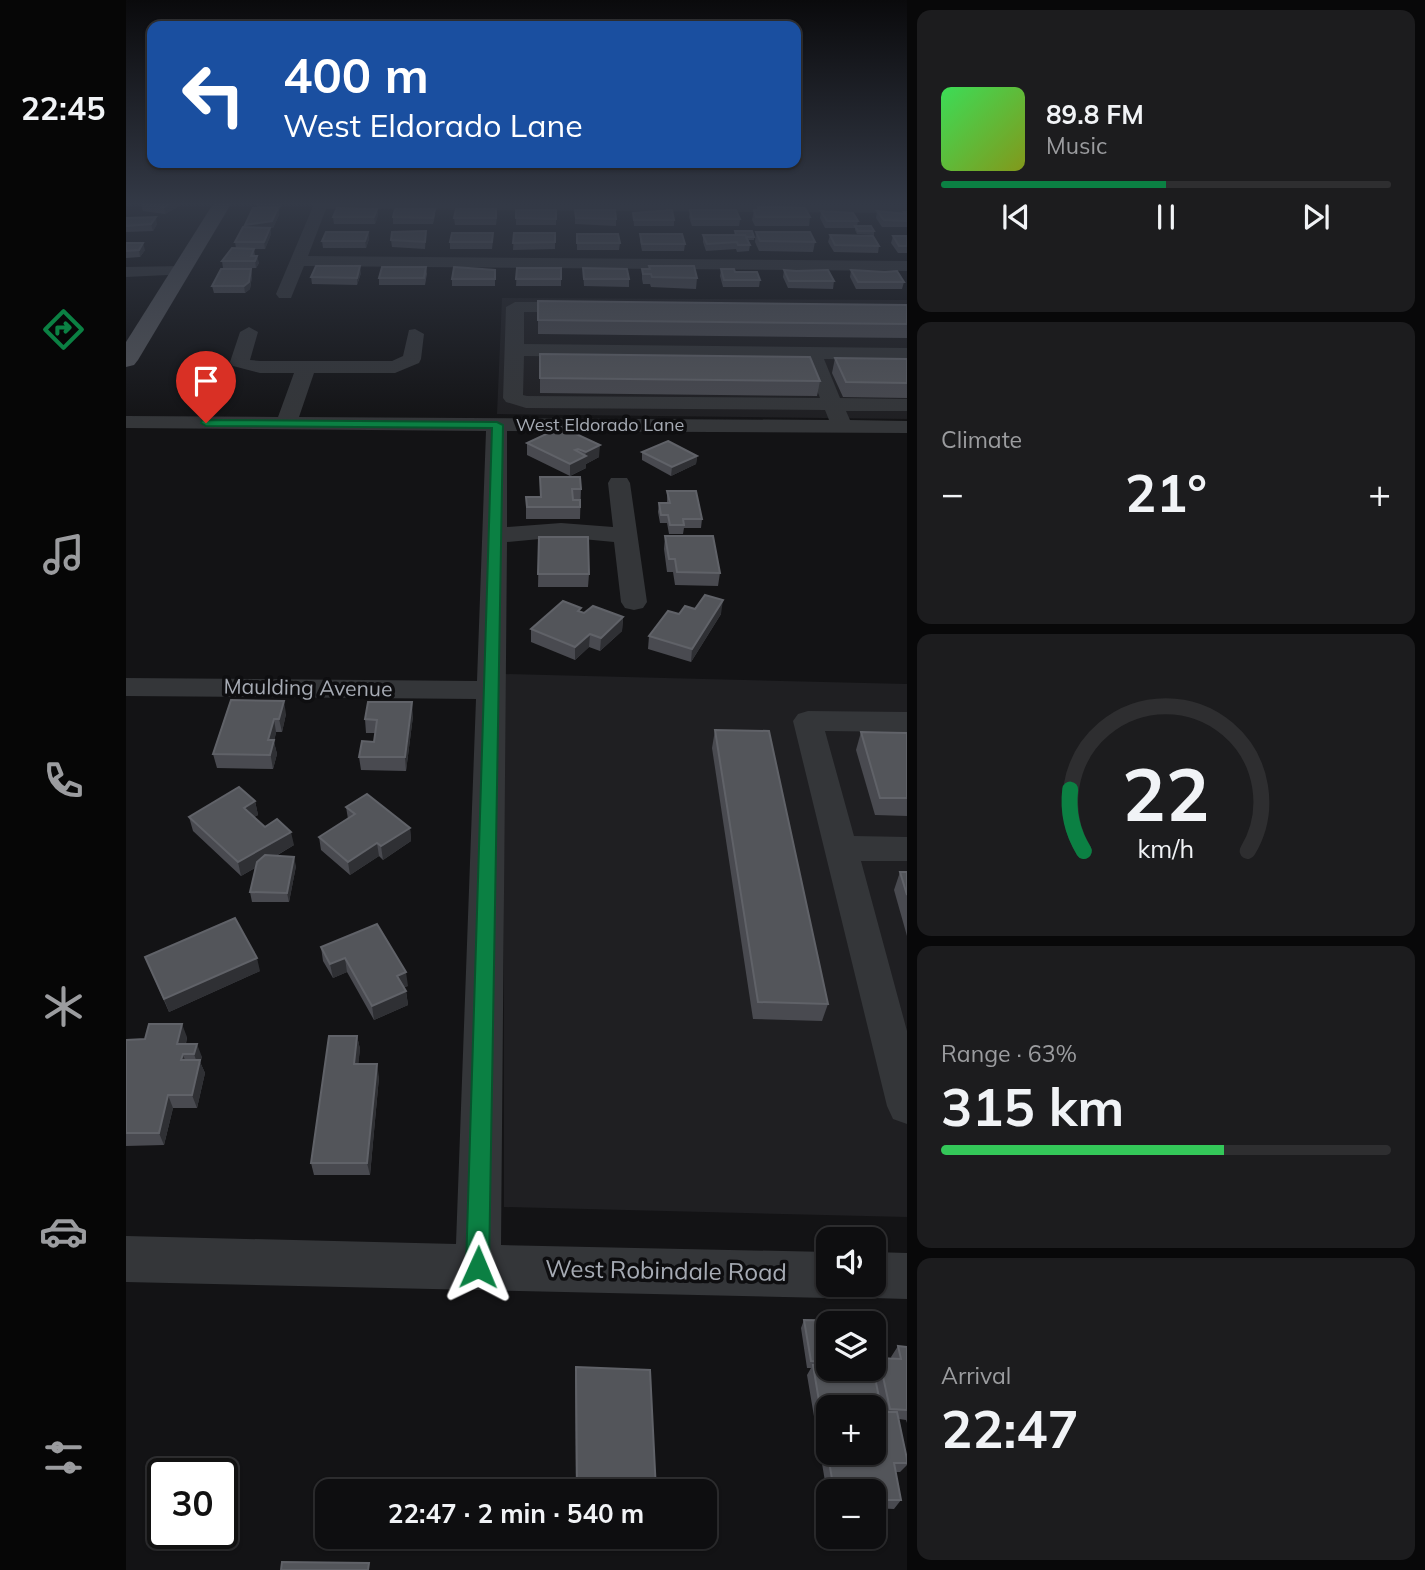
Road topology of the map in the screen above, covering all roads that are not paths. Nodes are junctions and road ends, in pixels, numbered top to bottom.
1 (178, 277) edge
2 (292, 277) edge
3 (285, 294) dead end
4 (596, 307) edge
5 (249, 332) dead end
6 (415, 334) dead end
7 (515, 350) junction
8 (812, 352) junction
9 (907, 354) edge
10 (126, 360) edge
11 (316, 367) junction
12 (833, 404) junction
13 (907, 405) edge
14 (126, 422) edge
15 (297, 423) junction
16 (497, 425) junction
17 (842, 427) junction
18 (907, 427) edge
19 (619, 483) dead end
20 (495, 536) junction
21 (626, 538) junction
22 (634, 601) dead end
23 (126, 687) edge
24 (491, 690) junction
25 (907, 722) edge
26 (841, 848) junction
27 (907, 849) edge
28 (896, 1017) edge
29 (907, 1105) edge
30 (126, 1259) edge
31 (478, 1267) junction
32 (816, 1275) edge
33 (886, 1275) edge
34 (907, 1276) edge

1 - 10 main road
2 - 3 street
4 - 7 street
5 - 11 street
6 - 11 street
7 - 8 street
7 - 12 street
8 - 9 street
8 - 12 street
11 - 15 street
12 - 13 street
12 - 17 street
14 - 15 street, West Eldorado Lane
15 - 16 street, West Eldorado Lane
16 - 17 street, West Eldorado Lane
16 - 20 street
17 - 18 street, West Eldorado Lane
19 - 21 street
20 - 21 street
20 - 24 street
21 - 22 street
23 - 24 street, Maulding Avenue
24 - 31 street
25 - 26 street
26 - 27 street
26 - 28 street
28 - 29 street
30 - 31 street, West Robindale Road
31 - 32 street, West Robindale Road
33 - 34 street

